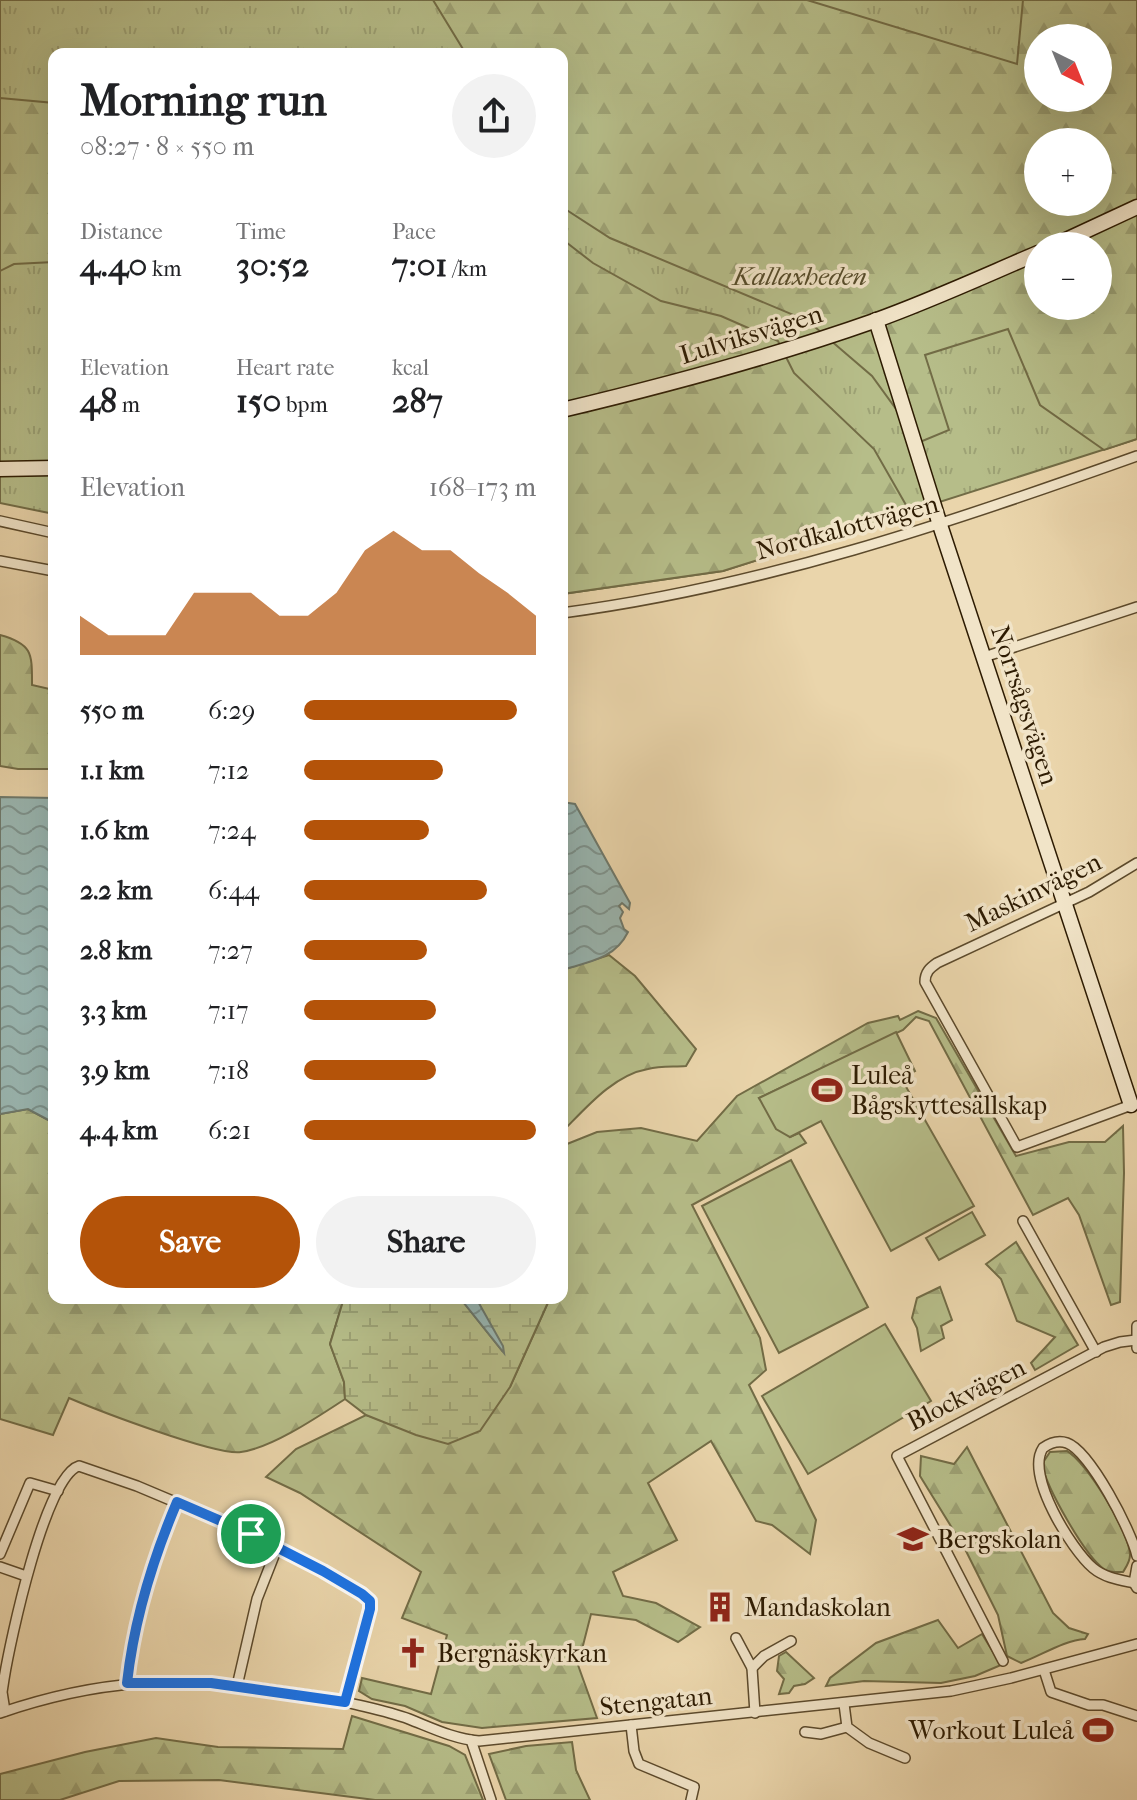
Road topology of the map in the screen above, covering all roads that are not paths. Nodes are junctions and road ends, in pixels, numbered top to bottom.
1 (1137, 207) edge
2 (1083, 232) edge
3 (1024, 259) edge
4 (876, 320) junction
5 (568, 409) edge
6 (1137, 456) edge
7 (48, 468) edge
8 (0, 469) edge
9 (0, 521) edge
10 (940, 525) junction
11 (48, 532) edge
12 (0, 561) edge
13 (48, 570) edge
14 (1137, 607) edge
15 (568, 612) edge
16 (984, 657) junction
17 (1137, 863) edge
18 (1065, 903) junction
19 (1134, 1104) edge
20 (1023, 1221) dead end
21 (1137, 1326) edge
22 (1136, 1344) edge
23 (1096, 1352) junction
24 (58, 1491) junction
25 (177, 1502) junction
26 (277, 1548) junction
27 (0, 1554) edge
28 (1137, 1556) edge
29 (1137, 1566) edge
30 (0, 1567) edge
31 (26, 1576) junction
32 (1136, 1585) edge
33 (736, 1638) dead end
34 (791, 1641) dead end
35 (1137, 1644) edge
36 (1003, 1661) dead end
37 (752, 1668) junction
38 (1044, 1670) junction
39 (127, 1683) junction
40 (237, 1686) junction
41 (345, 1702) junction
42 (844, 1704) junction
43 (2, 1712) edge
44 (755, 1713) junction
45 (1137, 1716) edge
46 (631, 1725) junction
47 (847, 1727) junction
48 (805, 1732) dead end
49 (471, 1740) junction
50 (905, 1758) dead end
51 (491, 1800) edge
52 (691, 1800) edge

1 - 2 street
3 - 4 street, Lulviksvägen
4 - 5 street, Lulviksvägen
4 - 10 street, Norrsågsvägen
6 - 10 street, Nordkalottvägen
7 - 8 street
9 - 11 street
10 - 15 street, Nordkalottvägen
10 - 16 street, Norrsågsvägen
12 - 13 street
14 - 16 street
16 - 18 street, Norrsågsvägen
17 - 18 street, Maskinvägen
18 - 19 street, Norrsågsvägen
18 - 19 street, Maskinvägen
20 - 23 street
21 - 22 street
22 - 23 street, Blockvägen
23 - 36 street, Blockvägen
24 - 25 street
24 - 27 street
24 - 31 street
25 - 26 street
25 - 39 street
26 - 40 street
26 - 41 street
28 - 32 street
29 - 32 street
30 - 31 street
31 - 43 street
33 - 37 street
34 - 37 street
35 - 38 street, Stengatan
37 - 44 street
38 - 42 street, Stengatan
38 - 45 street
39 - 40 street
39 - 43 street
40 - 41 street
41 - 49 street
42 - 44 street, Stengatan
42 - 47 street
44 - 46 street, Stengatan
46 - 49 street, Stengatan
46 - 52 street
47 - 48 street
47 - 50 street
49 - 51 street

